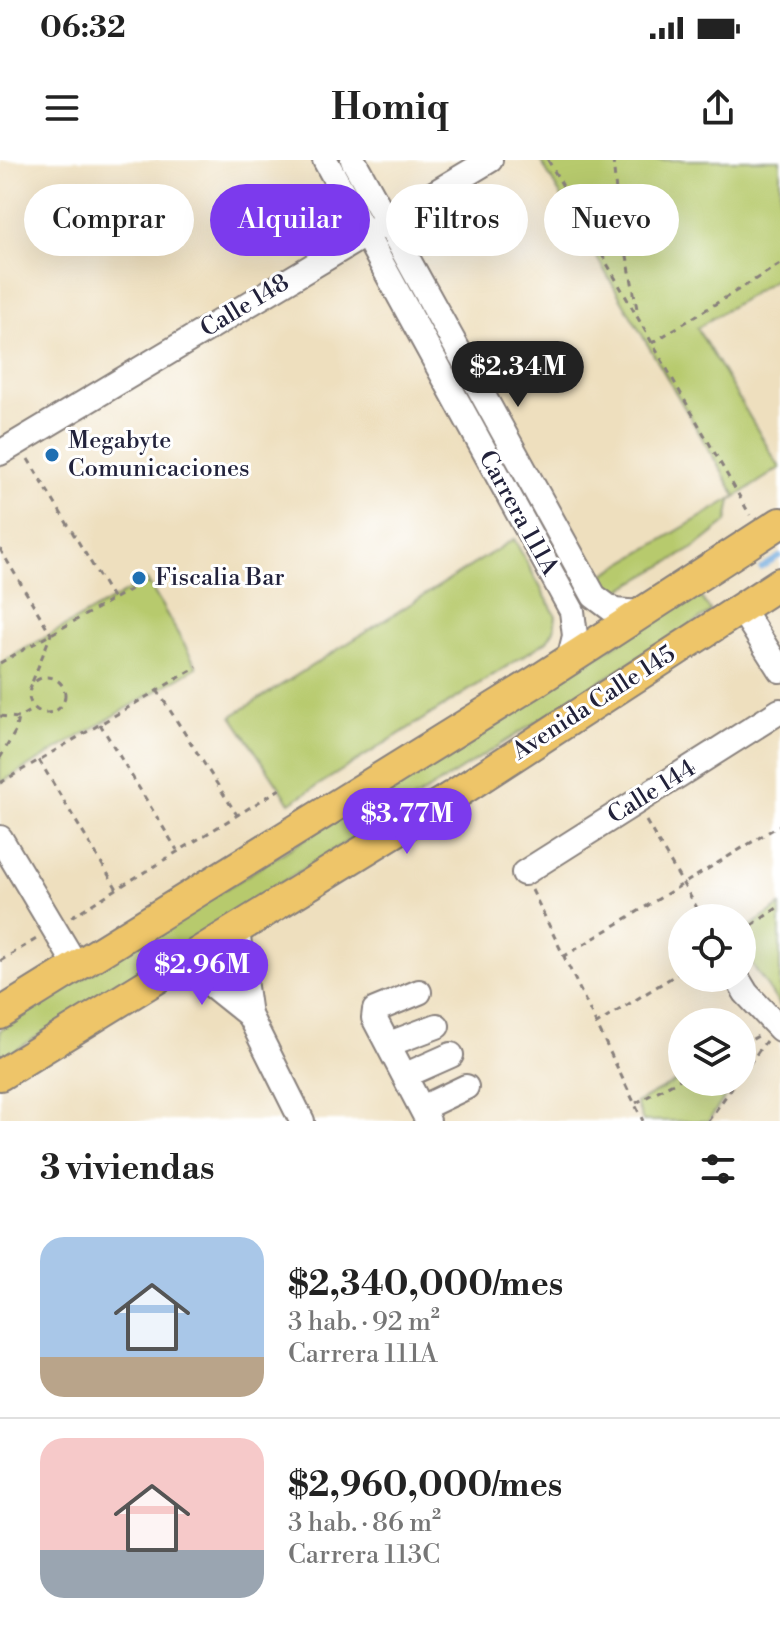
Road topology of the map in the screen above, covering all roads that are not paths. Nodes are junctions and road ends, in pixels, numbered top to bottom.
1 (325, 160) edge
2 (353, 160) edge
3 (490, 160) edge
4 (377, 227) junction
5 (9, 448) edge
6 (767, 522) edge
7 (780, 583) edge
8 (740, 607) junction
9 (642, 613) junction
10 (569, 660) junction
11 (780, 670) edge
12 (780, 711) edge
13 (0, 838) edge
14 (524, 873) road end
15 (237, 931) junction
16 (184, 963) junction
17 (77, 967) junction
18 (419, 992) dead end
19 (748, 992) edge
20 (0, 1014) edge
21 (249, 1015) junction
22 (437, 1026) dead end
23 (778, 1028) edge
24 (389, 1044) junction
25 (451, 1055) dead end
26 (0, 1075) edge
27 (406, 1075) junction
28 (466, 1087) dead end
29 (425, 1115) edge
30 (302, 1121) edge

1 - 4 street, Carrera 111A
2 - 4 street, Carrera 111A
3 - 4 street, Calle 148
4 - 5 street, Calle 148
4 - 9 street, Carrera 111A
4 - 10 street, Carrera 111A
6 - 9 main road, Avenida Calle 145
7 - 8 main road, Avenida Calle 145
8 - 11 street
8 - 15 main road, Avenida Calle 145
9 - 10 main road, Avenida Calle 145
10 - 17 main road, Avenida Calle 145
12 - 14 street, Calle 144
13 - 17 street
15 - 16 main road, Avenida Calle 145
15 - 21 street
16 - 21 street
16 - 26 main road, Avenida Calle 145
17 - 20 main road, Avenida Calle 145
18 - 24 street
19 - 23 street
21 - 30 street
22 - 24 street
24 - 27 street
25 - 27 street
27 - 29 street
28 - 29 street

